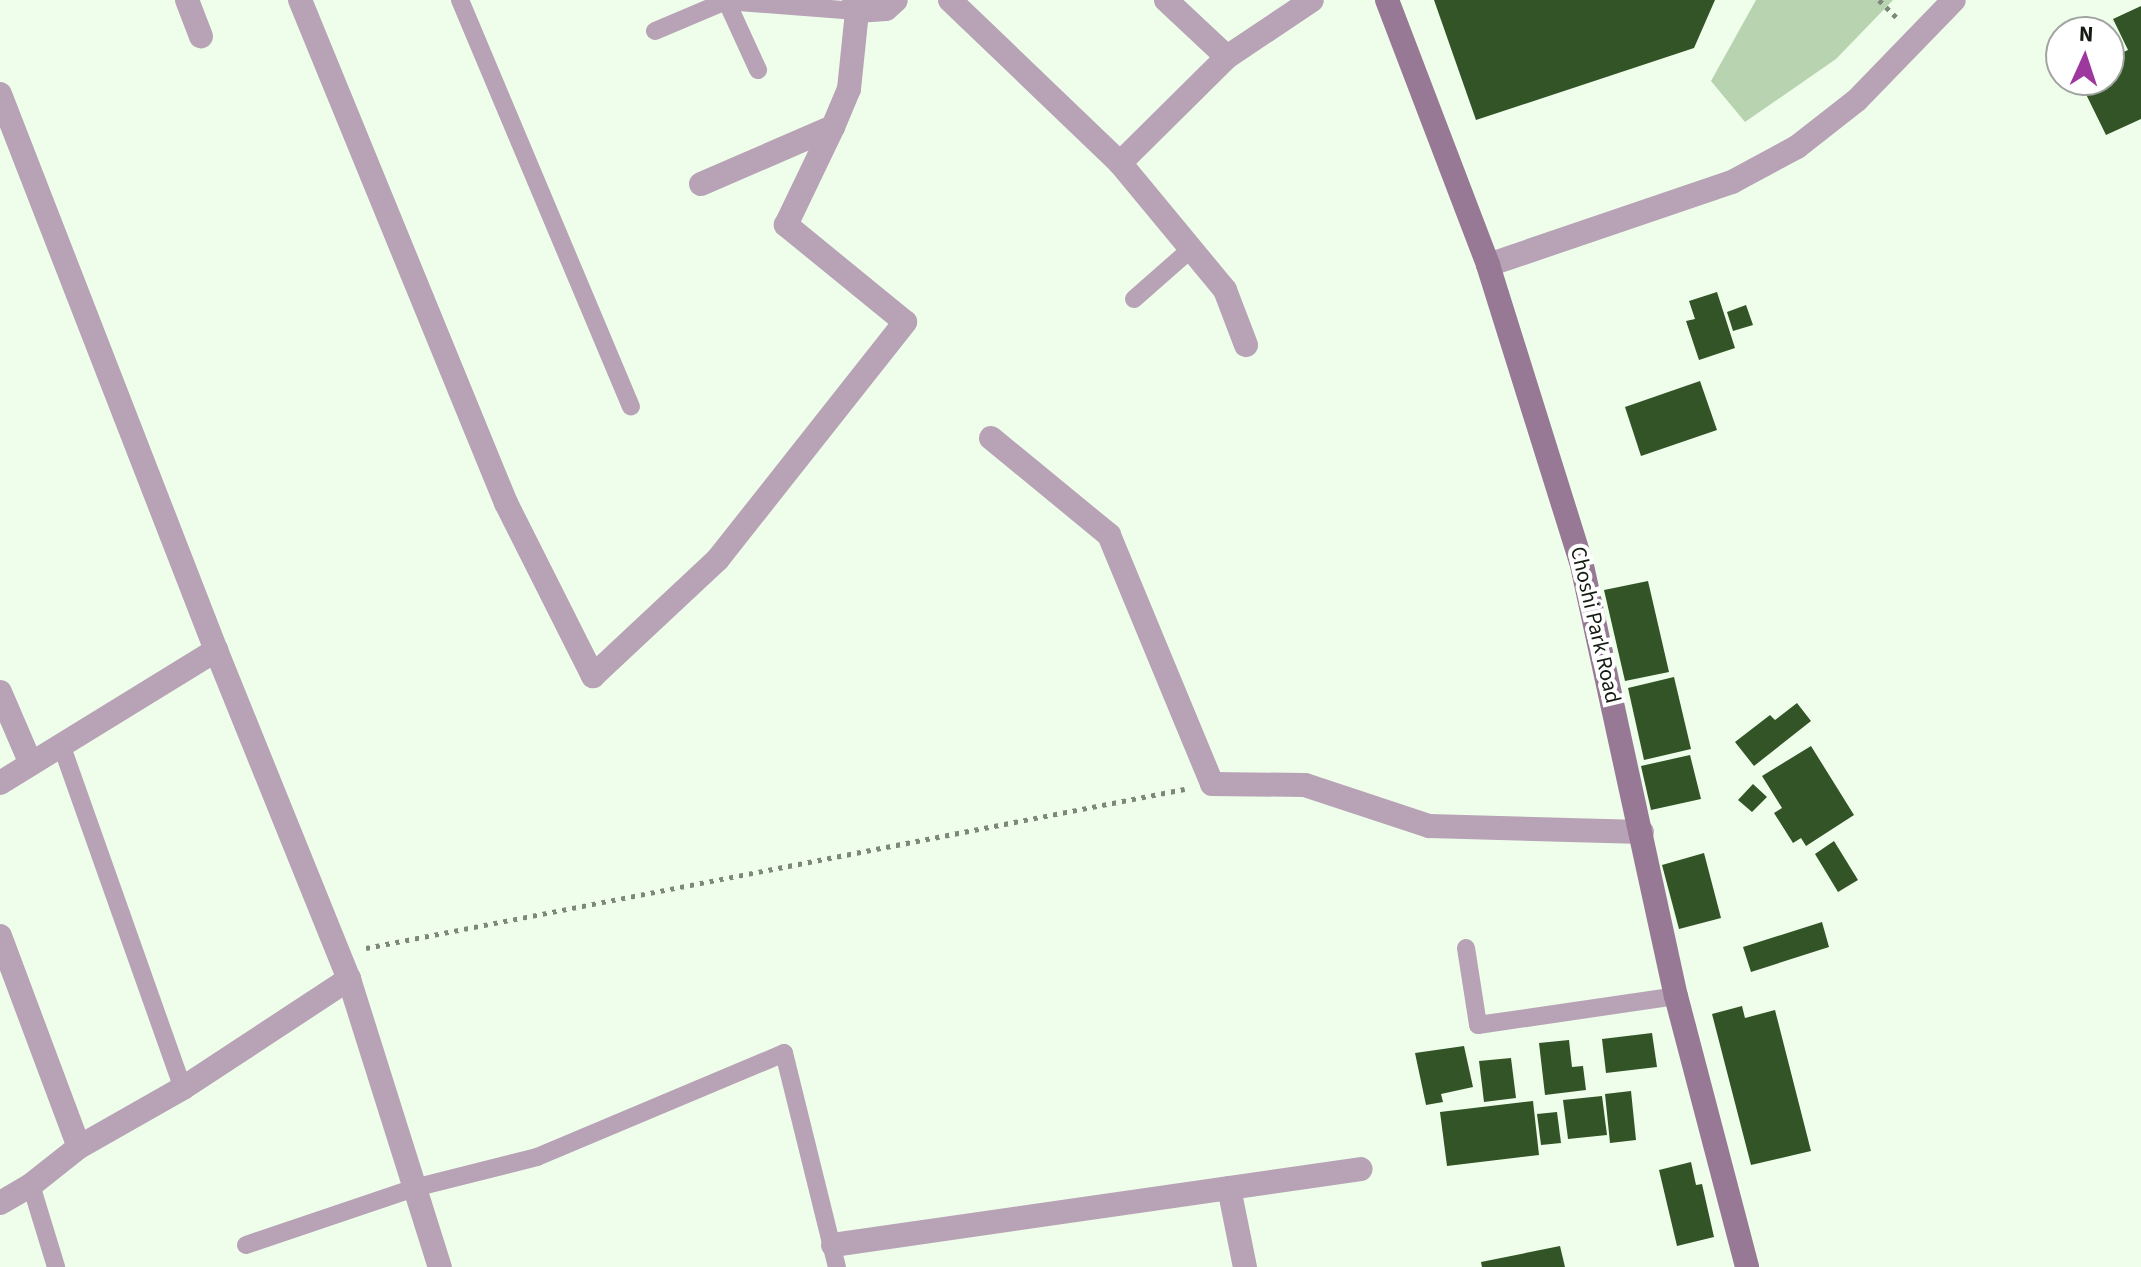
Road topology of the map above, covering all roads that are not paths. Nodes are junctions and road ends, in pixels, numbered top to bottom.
1 (187, 0) edge
2 (300, 0) edge
3 (460, 0) edge
4 (726, 0) edge
5 (896, 0) edge
6 (950, 0) edge
7 (1166, 0) edge
8 (1312, 0) edge
9 (1387, 0) edge
10 (1954, 0) edge
11 (856, 6) edge
12 (655, 31) dead end
13 (201, 36) dead end
14 (1227, 57) junction
15 (758, 70) dead end
16 (0, 94) edge
17 (833, 127) junction
18 (1120, 163) junction
19 (701, 184) dead end
20 (1191, 249) junction
21 (1488, 265) junction
22 (1134, 299) dead end
23 (1246, 345) dead end
24 (631, 407) dead end
25 (991, 438) dead end
26 (216, 650) junction
27 (0, 692) edge
28 (62, 747) junction
29 (31, 764) junction
30 (0, 783) edge
31 (1642, 832) junction
32 (0, 936) edge
33 (1466, 948) dead end
34 (349, 979) junction
35 (1676, 996) junction
36 (183, 1088) junction
37 (79, 1147) junction
38 (1361, 1169) dead end
39 (31, 1185) junction
40 (414, 1188) junction
41 (1229, 1188) junction
42 (0, 1203) edge
43 (246, 1245) dead end
44 (835, 1256) edge
45 (56, 1267) edge
46 (440, 1267) edge
47 (1245, 1267) edge
48 (1747, 1267) edge

1 - 13 street
2 - 17 street
3 - 24 lane
4 - 11 lane
4 - 12 lane
4 - 15 lane
5 - 11 street
6 - 18 street
7 - 14 street
8 - 14 street
9 - 21 main road, Choshi Park Road
10 - 21 street
11 - 17 street
14 - 18 street
16 - 26 street
17 - 19 street
18 - 20 street
20 - 22 lane
20 - 23 street
21 - 31 main road, Choshi Park Road
25 - 31 street
26 - 28 street
26 - 34 street
27 - 29 street
28 - 29 street
28 - 36 lane
29 - 30 street
31 - 35 main road, Choshi Park Road
32 - 37 street
33 - 35 lane
34 - 36 street
34 - 40 street
35 - 48 main road, Choshi Park Road
36 - 37 street
37 - 39 street
38 - 41 street
39 - 42 street
39 - 45 lane
40 - 43 lane
40 - 44 lane
40 - 46 street
41 - 44 street
41 - 47 street

